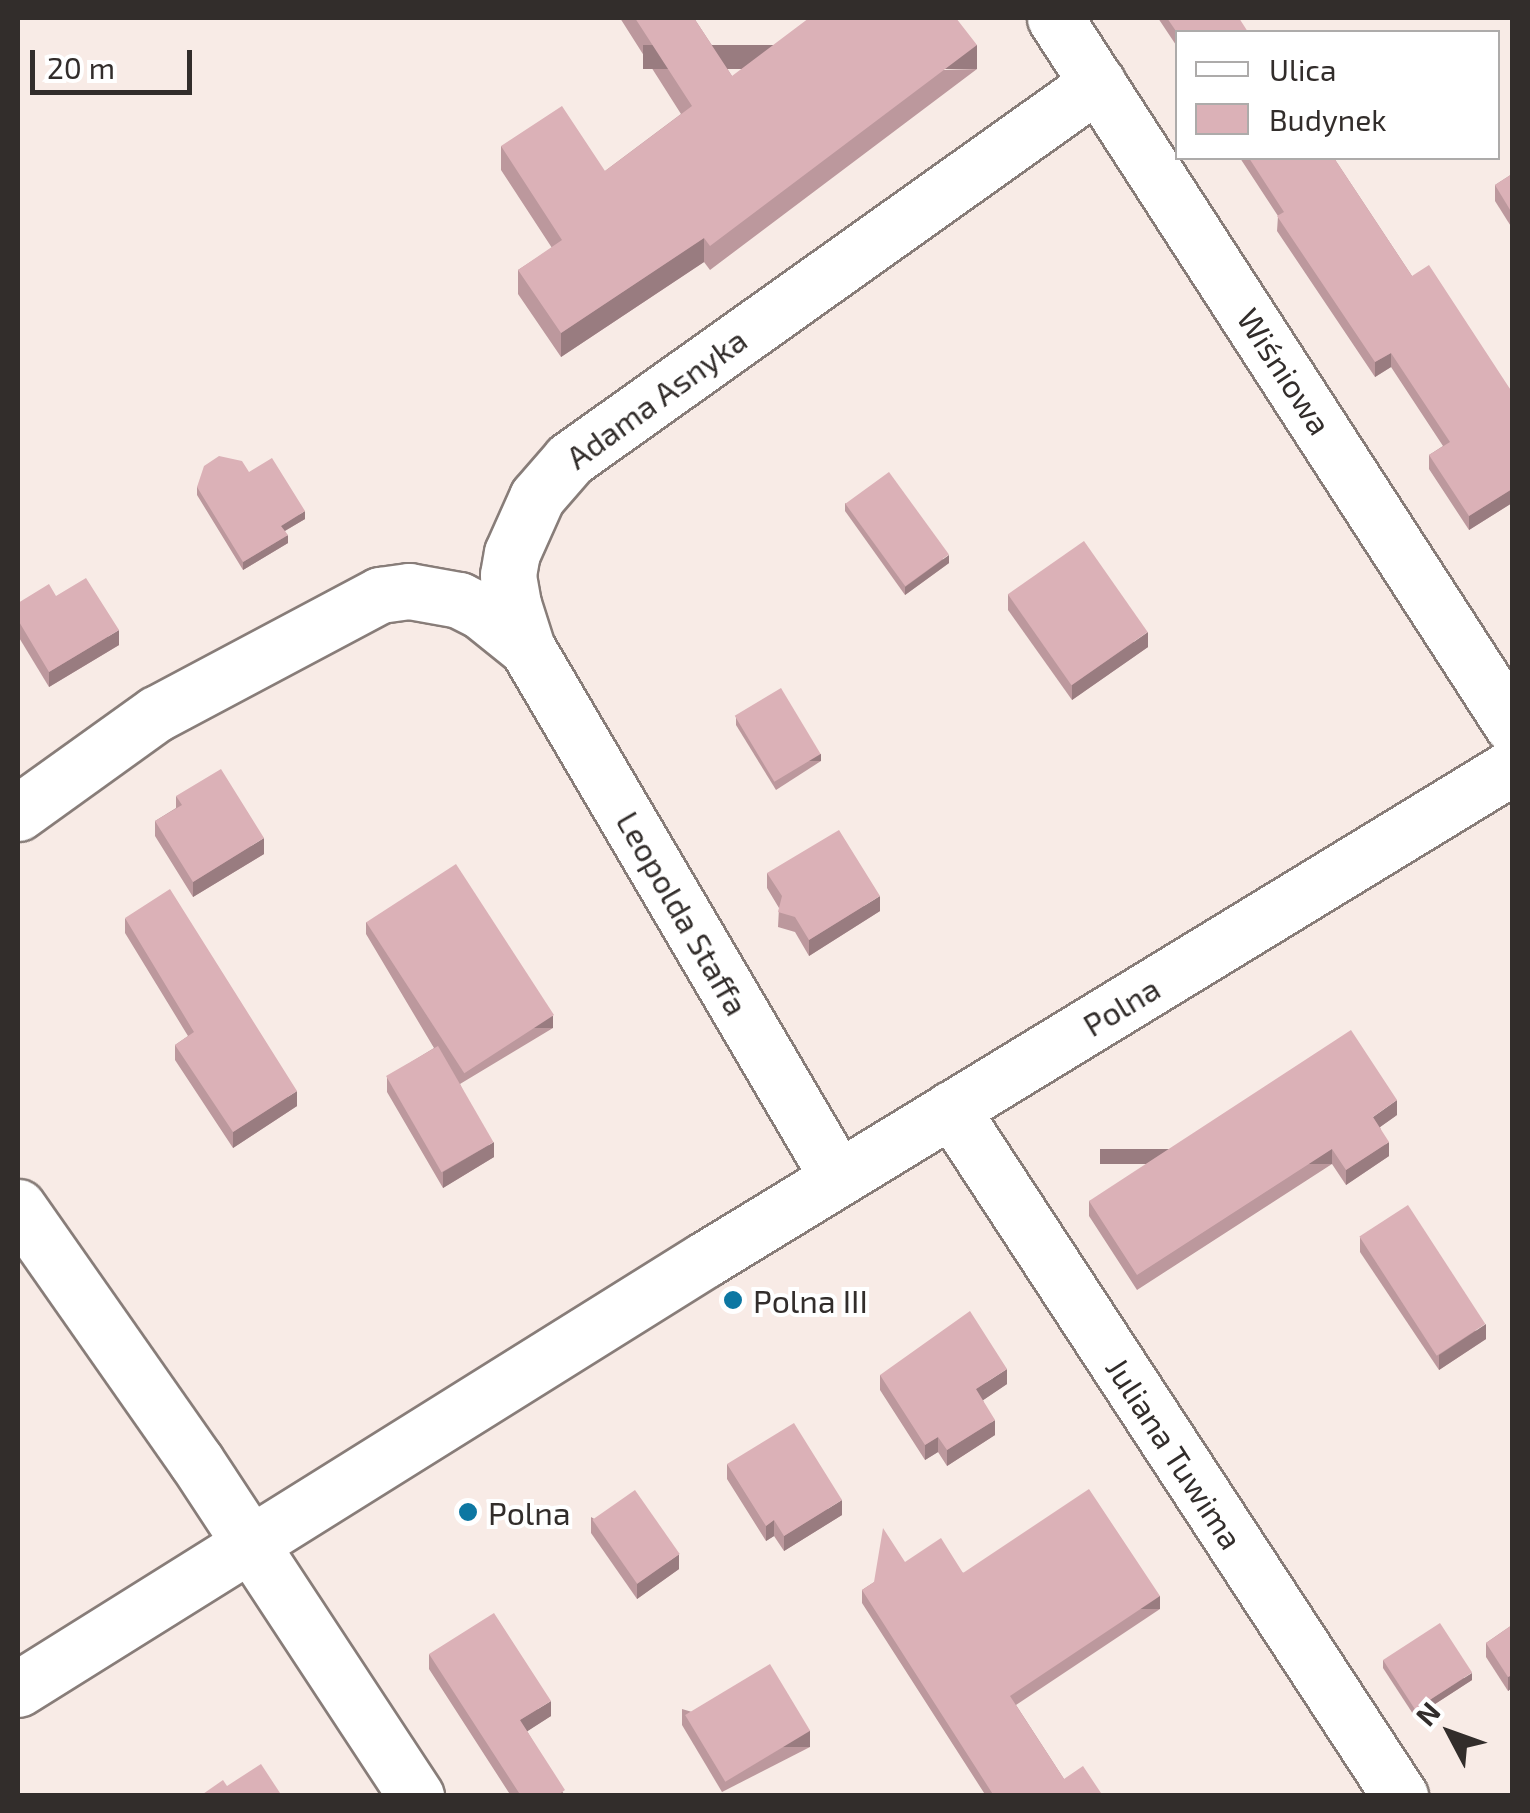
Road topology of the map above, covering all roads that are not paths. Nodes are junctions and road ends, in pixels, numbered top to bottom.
1 (1056, 18) edge
2 (1098, 83) junction
3 (528, 648) junction
4 (1512, 725) edge
5 (1512, 768) edge
6 (18, 814) edge
7 (951, 1109) junction
8 (838, 1178) junction
9 (18, 1207) edge
10 (250, 1543) junction
11 (18, 1688) edge
12 (416, 1796) edge
13 (1400, 1796) edge

1 - 2 street, Wiśniowa
2 - 3 street, Adama Asnyka
2 - 4 street, Wiśniowa
3 - 6 street
3 - 8 street, Leopolda Staffa
5 - 7 street, Polna
7 - 8 street, Polna
7 - 13 street, Juliana Tuwima
8 - 10 street, Polna
9 - 10 street
10 - 11 street, Polna
10 - 12 street

